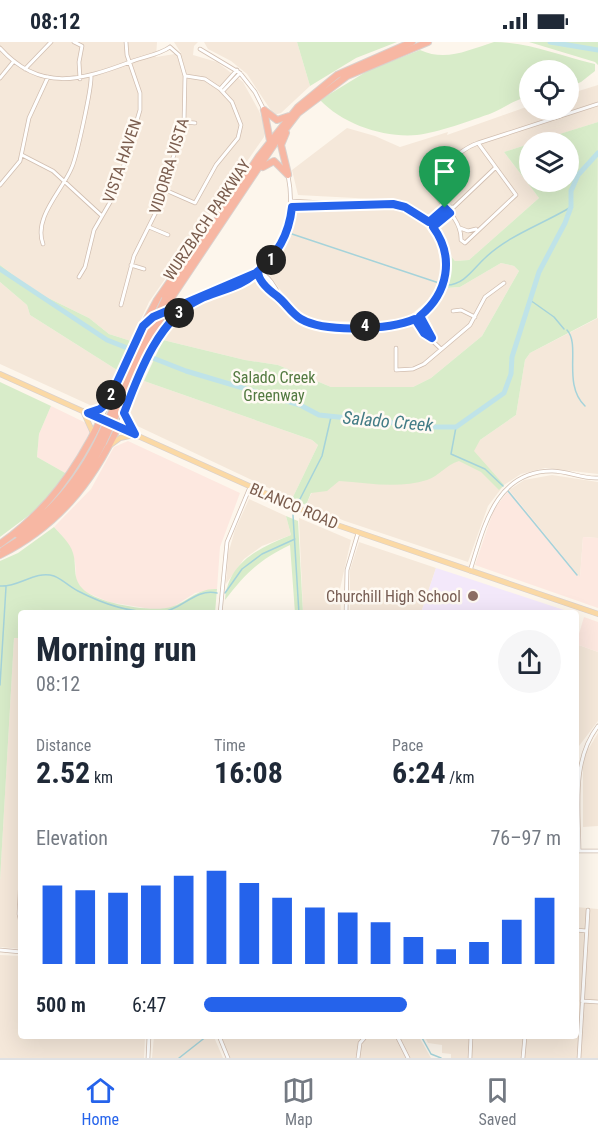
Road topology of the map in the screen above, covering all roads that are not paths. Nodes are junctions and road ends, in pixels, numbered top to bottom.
1 (51, 42) edge
2 (75, 42) edge
3 (126, 42) edge
4 (412, 42) edge
5 (428, 42) edge
6 (0, 48) edge
7 (200, 49) dead end
8 (14, 61) junction
9 (130, 62) junction
10 (25, 69) junction
11 (238, 72) junction
12 (91, 76) junction
13 (185, 76) junction
14 (48, 77) junction
15 (0, 78) edge
16 (80, 79) junction
17 (222, 90) junction
18 (315, 95) junction
19 (598, 104) edge
20 (264, 110) junction
21 (290, 118) junction
22 (184, 122) junction
23 (195, 123) dead end
24 (270, 141) junction
25 (478, 143) junction
26 (22, 155) junction
27 (495, 168) junction
28 (288, 175) junction
29 (64, 181) junction
30 (0, 185) edge
31 (163, 189) junction
32 (292, 201) junction
33 (229, 202) junction
34 (327, 204) junction
35 (292, 207) junction
36 (452, 207) junction
37 (445, 208) junction
38 (450, 213) junction
39 (436, 215) junction
40 (102, 216) junction
41 (224, 217) junction
42 (441, 221) junction
43 (429, 222) junction
44 (149, 227) junction
45 (433, 227) junction
46 (460, 227) junction
47 (478, 229) junction
48 (168, 235) dead end
49 (43, 244) dead end
50 (131, 266) junction
51 (144, 268) dead end
52 (257, 272) junction
53 (79, 277) dead end
54 (504, 283) dead end
55 (166, 301) junction
56 (121, 305) dead end
57 (453, 310) dead end
58 (420, 316) junction
59 (475, 317) junction
60 (415, 319) junction
61 (426, 326) junction
62 (142, 329) junction
63 (421, 329) junction
64 (432, 338) junction
65 (396, 348) dead end
66 (441, 349) junction
67 (0, 374) edge
68 (108, 402) junction
69 (125, 411) junction
70 (85, 412) junction
71 (101, 419) junction
72 (118, 427) junction
73 (135, 434) junction
74 (103, 442) junction
75 (598, 478) edge
76 (250, 487) junction
77 (358, 533) junction
78 (0, 545) edge
79 (0, 553) edge
80 (470, 571) junction
81 (220, 610) edge
82 (346, 610) edge
83 (598, 614) edge
84 (598, 726) edge
85 (579, 790) edge
86 (579, 851) edge
87 (598, 851) edge
88 (588, 910) dead end
89 (579, 930) edge
90 (586, 931) junction
91 (0, 950) edge
92 (18, 952) edge
93 (582, 1001) junction
94 (598, 1002) edge
95 (149, 1039) edge
96 (220, 1039) edge
97 (363, 1039) edge
98 (398, 1039) edge
99 (471, 1039) edge
100 (525, 1039) edge
101 (148, 1058) edge
102 (228, 1058) edge
103 (358, 1058) edge
104 (408, 1058) edge
105 (470, 1058) edge
106 (523, 1058) edge
107 (579, 1058) edge

1 - 10 street
2 - 16 street
3 - 9 street, VISTA HAVEN
4 - 18 highway, WURZBACH PARKWAY
5 - 18 highway, WURZBACH PARKWAY
6 - 8 street
7 - 11 street
8 - 10 street
8 - 15 street
9 - 12 street
9 - 13 street, VIDORRA VISTA
9 - 40 street, VISTA HAVEN
10 - 14 street
11 - 17 street
11 - 20 street
12 - 16 street
12 - 29 street
13 - 17 street
13 - 22 street, VIDORRA VISTA
14 - 16 street
14 - 26 street
17 - 31 street
18 - 21 highway, WURZBACH PARKWAY
19 - 25 street
20 - 21 highway
20 - 24 highway
21 - 24 highway, WURZBACH PARKWAY
21 - 28 highway
21 - 41 highway, WURZBACH PARKWAY
22 - 23 street
22 - 31 street, VIDORRA VISTA
24 - 33 highway, WURZBACH PARKWAY
25 - 27 street
25 - 37 street
26 - 29 street
26 - 30 street
27 - 36 street
27 - 47 street
28 - 32 street
28 - 41 highway
29 - 40 street
29 - 49 street
31 - 44 street, VIDORRA VISTA
32 - 34 street
32 - 35 street
33 - 55 highway, WURZBACH PARKWAY
33 - 62 highway
34 - 35 street
34 - 43 street
35 - 52 street
36 - 37 street
36 - 38 street
37 - 38 street
37 - 39 street
38 - 42 street
38 - 46 street
39 - 42 street
39 - 43 street
40 - 53 street, VISTA HAVEN
41 - 55 highway, WURZBACH PARKWAY
42 - 45 street
43 - 45 street
44 - 48 street
44 - 50 street, VIDORRA VISTA
45 - 58 street
46 - 47 street
46 - 47 street
50 - 51 street
50 - 56 street, VIDORRA VISTA
52 - 60 street
52 - 62 street
52 - 69 street
54 - 59 street
55 - 74 highway, WURZBACH PARKWAY, bridge
57 - 59 street
58 - 60 street
58 - 61 street
59 - 66 street
60 - 63 street
61 - 63 street
61 - 64 street
62 - 68 street
63 - 64 street
64 - 66 street
65 - 66 street
67 - 70 main road, BLANCO ROAD
68 - 69 street
68 - 70 street
68 - 71 street
69 - 72 street
69 - 73 street
70 - 71 main road, BLANCO ROAD
70 - 74 main road
71 - 72 main road, BLANCO ROAD
71 - 74 highway
72 - 73 main road, BLANCO ROAD
72 - 74 highway
73 - 74 main road
73 - 76 main road, BLANCO ROAD
74 - 78 highway, WURZBACH PARKWAY
74 - 79 highway, WURZBACH PARKWAY
75 - 80 street
76 - 77 main road, BLANCO ROAD
76 - 81 street
77 - 80 main road, BLANCO ROAD
77 - 82 street
80 - 83 main road, BLANCO ROAD
84 - 85 street
86 - 87 street
88 - 90 street
89 - 90 street
90 - 93 street
91 - 92 street
93 - 94 street
93 - 107 street
95 - 101 street
96 - 102 street
97 - 103 street
98 - 104 street
99 - 105 street
100 - 106 street

